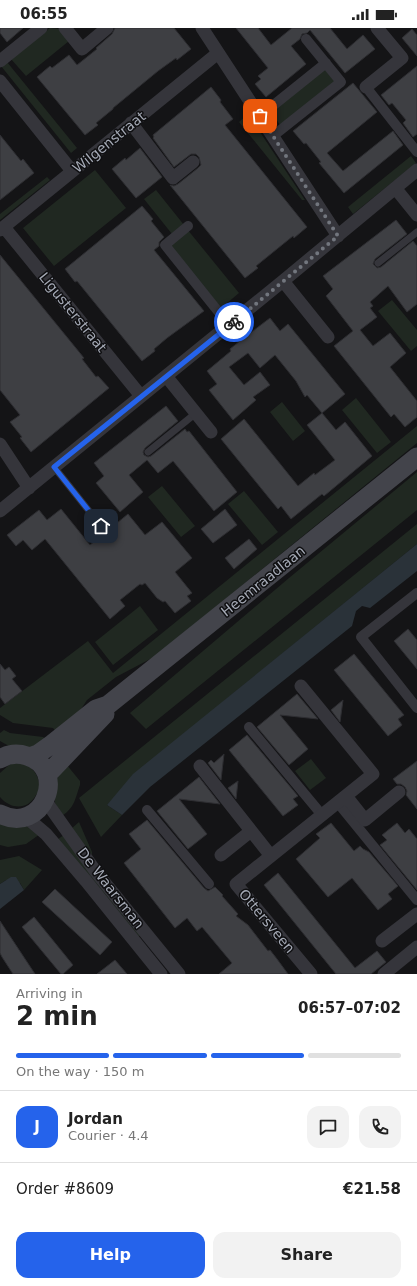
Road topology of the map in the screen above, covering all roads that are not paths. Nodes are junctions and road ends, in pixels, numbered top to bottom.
1 (41, 28) edge
2 (65, 28) edge
3 (107, 28) edge
4 (202, 28) edge
5 (377, 28) edge
6 (306, 39) dead end
7 (218, 53) junction
8 (0, 61) edge
9 (326, 63) junction
10 (0, 82) edge
11 (366, 87) joint
12 (260, 116) junction
13 (131, 123) junction
14 (273, 136) junction
15 (417, 152) edge
16 (193, 162) dead end
17 (417, 170) edge
18 (72, 171) junction
19 (396, 189) junction
20 (417, 214) edge
21 (188, 226) dead end
22 (2, 229) edge
23 (417, 232) edge
24 (338, 236) junction
25 (378, 263) dead end
26 (283, 281) junction
27 (229, 325) junction
28 (328, 337) dead end
29 (166, 376) junction
30 (141, 396) junction
31 (196, 413) junction
32 (211, 432) dead end
33 (0, 444) edge
34 (148, 452) dead end
35 (417, 457) edge
36 (54, 467) junction
37 (29, 488) junction
38 (0, 511) edge
39 (101, 526) dead end
40 (417, 593) edge
41 (301, 686) dead end
42 (108, 705) junction
43 (417, 708) edge
44 (249, 727) dead end
45 (1, 756) edge
46 (30, 757) junction
47 (200, 766) dead end
48 (47, 775) junction
49 (398, 792) dead end
50 (342, 799) junction
51 (45, 800) junction
52 (147, 810) dead end
53 (0, 815) edge
54 (322, 815) junction
55 (26, 817) junction
56 (251, 831) junction
57 (221, 855) dead end
58 (271, 856) junction
59 (209, 884) dead end
60 (417, 900) edge
61 (417, 914) edge
62 (382, 941) dead end
63 (417, 947) edge
64 (161, 974) edge
65 (179, 974) edge
66 (311, 974) edge
67 (384, 974) edge

1 - 8 street
2 - 3 street
4 - 7 street
5 - 11 street
6 - 9 street
7 - 12 street
7 - 13 street, Wilgenstraat
9 - 12 street
9 - 14 street
10 - 18 street
11 - 15 street
12 - 14 street
13 - 16 street
13 - 18 street, Wilgenstraat
14 - 24 street
17 - 19 street
18 - 22 street, Wilgenstraat
19 - 20 street
19 - 24 street
21 - 27 street
22 - 30 street, Ligusterstraat
23 - 25 lane
24 - 26 street
26 - 27 street
26 - 28 street
27 - 29 street
29 - 30 street
29 - 31 street
30 - 36 street
31 - 32 street
31 - 34 lane
33 - 37 street
35 - 42 main road, Heemraadlaan
36 - 37 street
36 - 39 lane
37 - 38 street
40 - 43 street
41 - 50 street, Ottersveen
42 - 46 main road, Heemraadlaan
42 - 48 main road, Heemraadlaan
44 - 54 street
45 - 46 main road
46 - 48 main road
47 - 56 street
48 - 51 main road
49 - 50 street
50 - 54 street, Ottersveen
50 - 60 street
51 - 55 main road
51 - 65 street, De Waarsman
52 - 59 street
53 - 55 main road
54 - 58 street, Ottersveen
55 - 64 street, De Waarsman
56 - 57 street
56 - 58 street
58 - 66 street, Ottersveen
61 - 62 street
63 - 67 street

